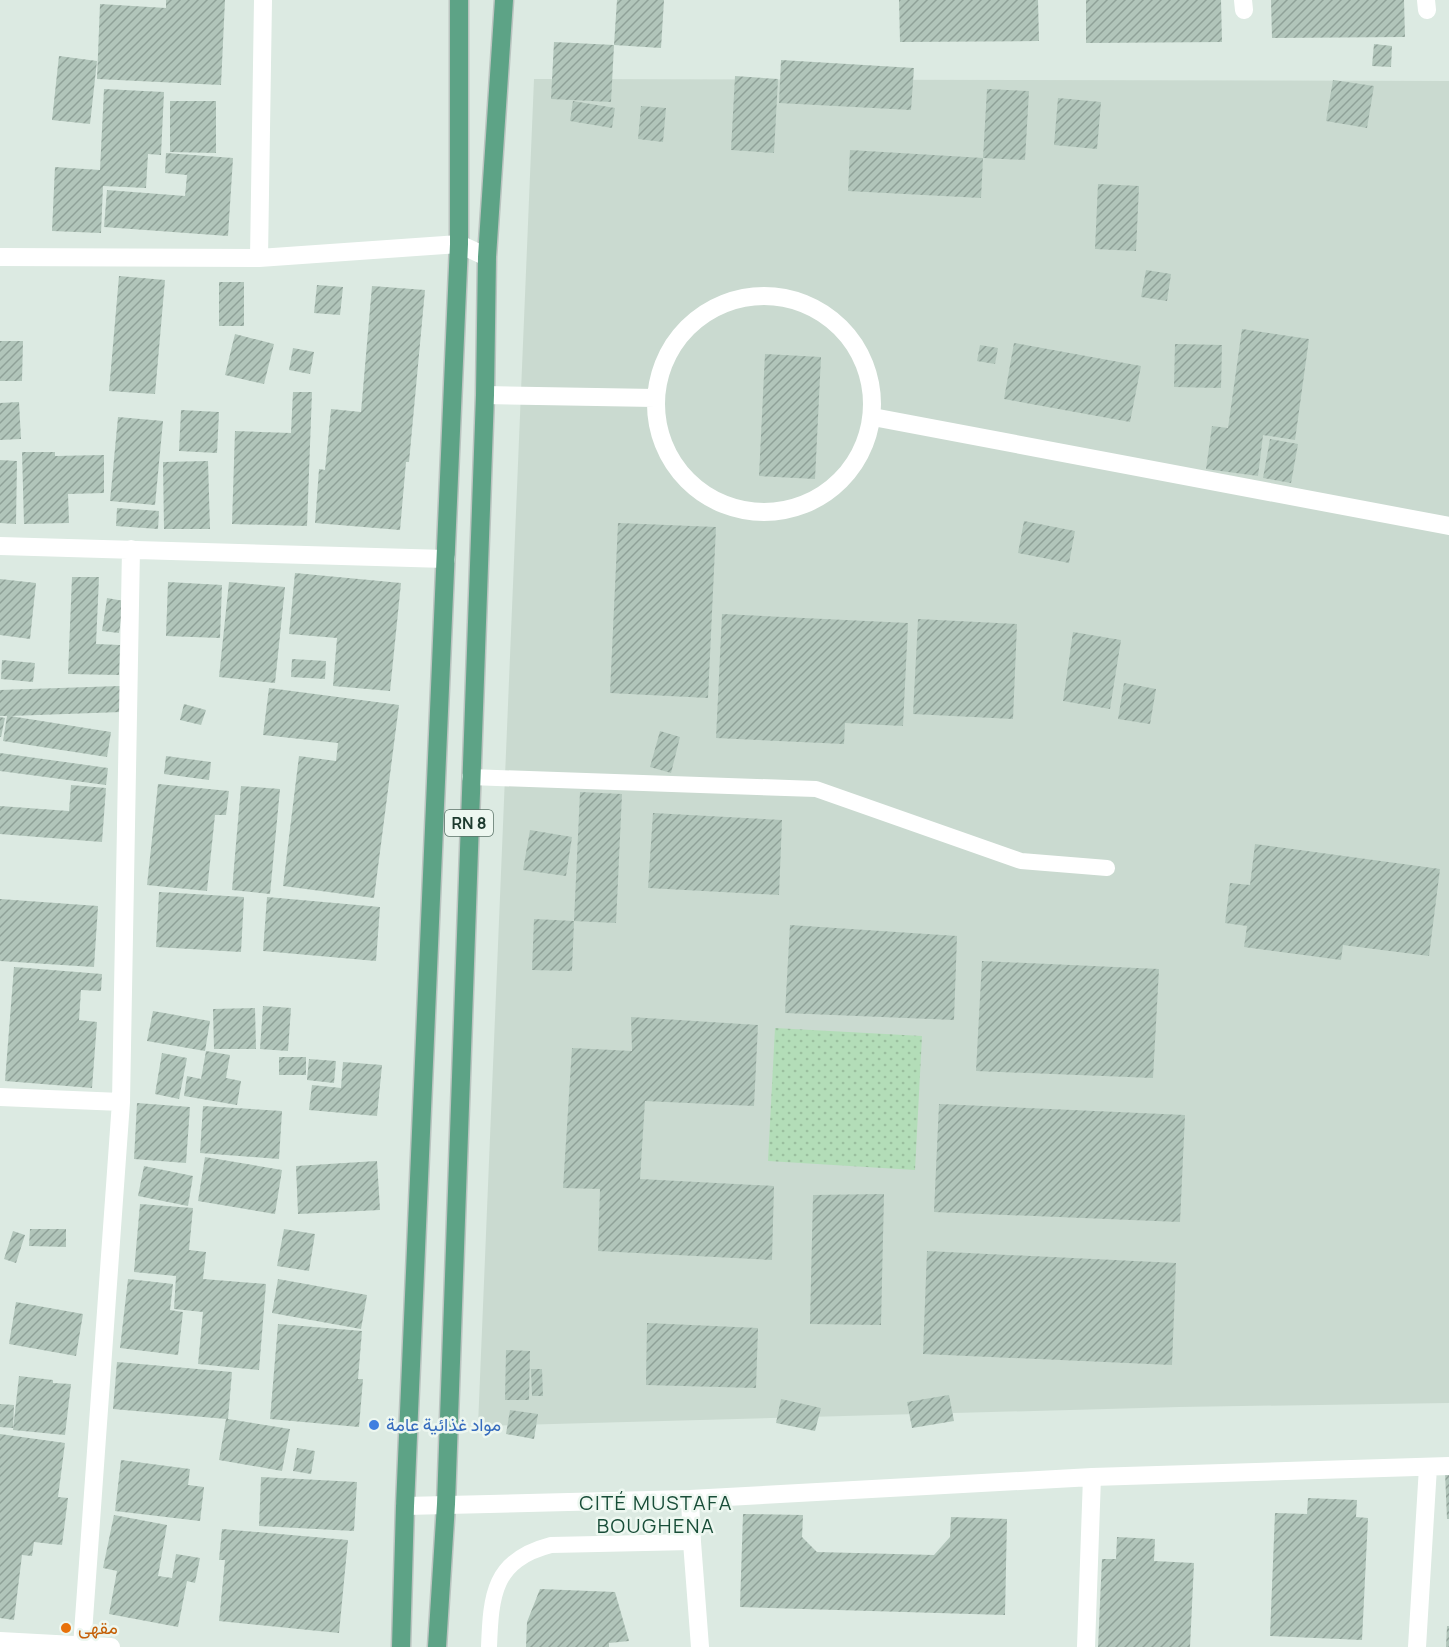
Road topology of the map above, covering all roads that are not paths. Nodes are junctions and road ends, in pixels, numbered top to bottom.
1 (263, 0) edge
2 (459, 0) edge
3 (504, 0) edge
4 (459, 244) junction
5 (0, 257) edge
6 (487, 257) junction
7 (259, 258) junction
8 (485, 395) junction
9 (655, 398) junction
10 (873, 417) junction
11 (1449, 526) edge
12 (0, 546) edge
13 (131, 549) junction
14 (446, 559) junction
15 (470, 777) junction
16 (1107, 868) dead end
17 (0, 1097) edge
18 (121, 1102) junction
19 (1449, 1466) edge
20 (1428, 1467) junction
21 (1092, 1477) junction
22 (690, 1499) junction
23 (446, 1504) junction
24 (405, 1506) junction
25 (692, 1542) junction
26 (0, 1641) edge
27 (82, 1646) edge
28 (111, 1647) edge
29 (401, 1647) edge
30 (437, 1647) edge
31 (489, 1647) edge
32 (700, 1647) edge
33 (1086, 1647) edge
34 (1417, 1647) edge

1 - 7 street
2 - 4 main road, RN 8
3 - 6 main road, RN 8
4 - 6 street
4 - 7 street
4 - 14 main road, RN 8
5 - 7 street
6 - 8 main road, RN 8
8 - 9 street
8 - 15 main road, RN 8
9 - 10 street
9 - 10 street
10 - 11 street
12 - 13 street
13 - 14 street
13 - 18 street
14 - 24 main road, RN 8
15 - 16 lane
15 - 23 main road, RN 8
17 - 18 street
18 - 27 street
19 - 20 street
20 - 21 street
20 - 34 street
21 - 22 street
21 - 33 street
22 - 23 street
22 - 25 street
23 - 24 street
23 - 30 main road, RN 8
24 - 29 main road, RN 8
25 - 31 lane
25 - 32 street
26 - 27 street
27 - 28 street

